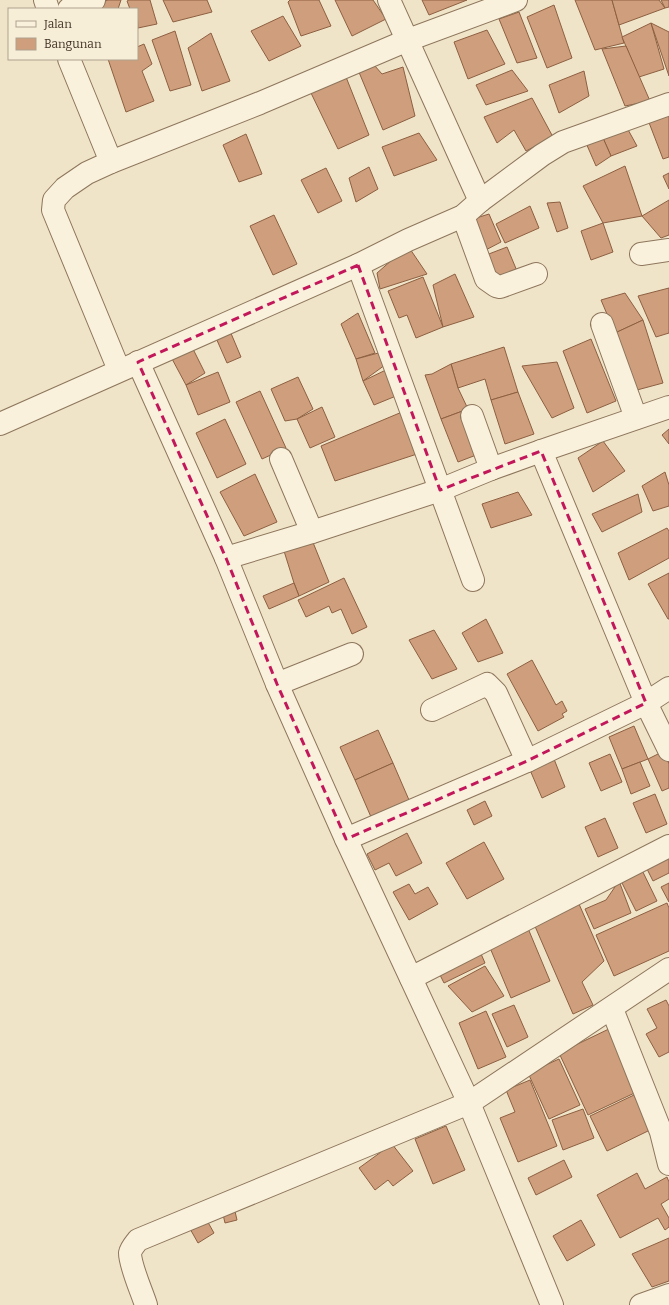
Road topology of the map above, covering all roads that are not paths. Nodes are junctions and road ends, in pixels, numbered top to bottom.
1 (94, 0) edge
2 (390, 0) edge
3 (516, 0) edge
4 (72, 8) edge
5 (408, 40) junction
6 (69, 60) edge
7 (669, 104) edge
8 (111, 162) junction
9 (480, 201) junction
10 (463, 216) junction
11 (669, 250) edge
12 (641, 254) dead end
13 (358, 265) junction
14 (536, 274) dead end
15 (602, 324) dead end
16 (138, 362) junction
17 (119, 370) junction
18 (669, 407) edge
19 (472, 416) dead end
20 (636, 418) junction
21 (0, 424) edge
22 (541, 451) junction
23 (281, 459) dead end
24 (490, 469) junction
25 (440, 490) junction
26 (312, 532) junction
27 (226, 558) junction
28 (473, 580) dead end
29 (352, 654) dead end
30 (277, 684) junction
31 (669, 688) edge
32 (646, 703) junction
33 (432, 710) dead end
34 (669, 750) edge
35 (527, 761) junction
36 (346, 839) junction
37 (669, 846) edge
38 (669, 970) edge
39 (411, 978) junction
40 (612, 1009) junction
41 (469, 1103) junction
42 (665, 1130) edge
43 (669, 1164) edge
44 (669, 1295) edge
45 (146, 1305) edge
46 (552, 1305) edge
47 (641, 1305) edge

1 - 4 street
2 - 5 street
3 - 5 street
5 - 8 street
5 - 9 street
6 - 8 street
7 - 9 street
8 - 17 street
9 - 10 street
10 - 13 street
10 - 14 street
11 - 12 street
13 - 16 street
13 - 25 street
15 - 20 street
16 - 17 street
16 - 27 street
17 - 21 street
18 - 20 street
19 - 24 street
20 - 22 street
22 - 24 street
22 - 32 street
23 - 26 street
24 - 25 street
25 - 26 street
25 - 28 street
26 - 27 street
27 - 30 street
29 - 30 street
30 - 36 street
31 - 32 street
32 - 34 street
32 - 35 street
33 - 35 street
35 - 36 street
36 - 39 street
37 - 39 street
38 - 40 street
39 - 41 street
40 - 41 street
40 - 42 street
41 - 45 street
41 - 46 street
42 - 43 street
44 - 47 street

